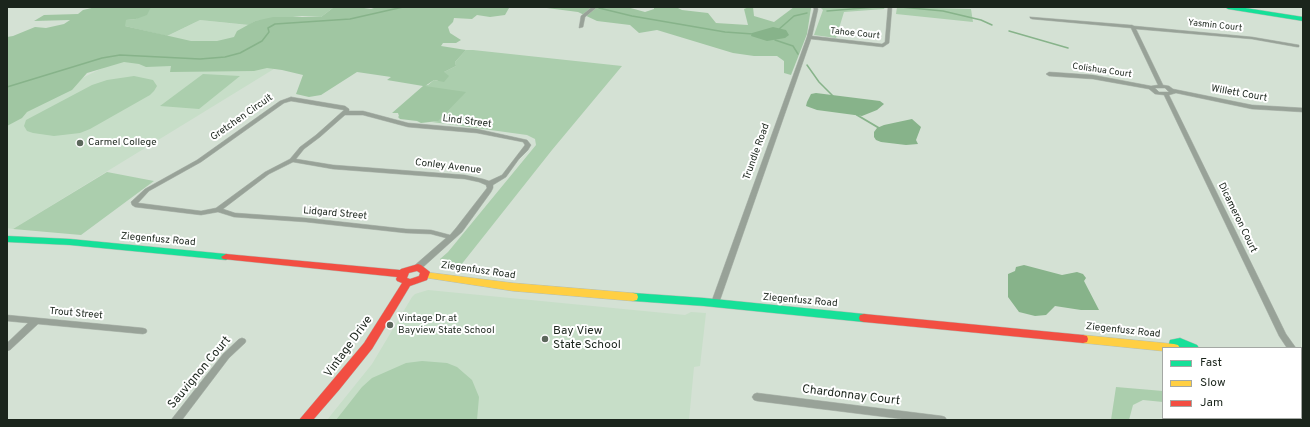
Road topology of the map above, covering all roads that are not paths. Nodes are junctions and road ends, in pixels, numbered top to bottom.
1 (595, 7) edge
2 (815, 7) edge
3 (890, 7) edge
4 (1228, 7) edge
5 (1253, 7) edge
6 (1303, 15) edge
7 (1032, 18) dead end
8 (1303, 19) edge
9 (1132, 26) junction
10 (581, 27) dead end
11 (809, 37) junction
12 (1297, 46) dead end
13 (1049, 74) dead end
14 (1161, 86) junction
15 (1152, 88) junction
16 (1169, 93) junction
17 (1303, 110) edge
18 (346, 113) junction
19 (292, 160) junction
20 (489, 184) junction
21 (218, 210) junction
22 (450, 237) junction
23 (7, 239) edge
24 (418, 267) junction
25 (402, 274) junction
26 (425, 276) junction
27 (407, 283) junction
28 (715, 303) junction
29 (7, 318) edge
30 (36, 321) junction
31 (143, 331) dead end
32 (242, 341) dead end
33 (1166, 347) edge
34 (1174, 347) edge
35 (1190, 347) edge
36 (1291, 347) edge
37 (7, 348) edge
38 (757, 397) dead end
39 (917, 418) edge
40 (176, 420) edge
41 (305, 420) edge
42 (942, 420) edge

1 - 10 street
2 - 11 street, Trundle Road
3 - 11 street, Tahoe Court
4 - 8 main road
5 - 6 main road
7 - 9 street, Yasmin Court
9 - 12 street, Yasmin Court
9 - 14 street
11 - 28 street, Trundle Road
13 - 15 street, Colishua Court
14 - 15 street
14 - 16 street
15 - 16 street
16 - 17 street, Willett Court
16 - 36 street, Dicameron Court
18 - 19 street, Gretchen Circuit
18 - 20 street, Lind Street
18 - 21 street, Gretchen Circuit
19 - 20 street, Conley Avenue
19 - 21 street, Gretchen Circuit
20 - 22 street, Conley Avenue
21 - 22 street, Lidgard Street
22 - 24 street, Conley Avenue
23 - 25 main road, Ziegenfusz Road
24 - 25 main road
24 - 26 main road
25 - 27 main road
26 - 27 main road
26 - 28 main road, Ziegenfusz Road
27 - 41 main road, Vintage Drive
28 - 33 main road, Ziegenfusz Road
29 - 30 street, Trout Street
30 - 31 street, Trout Street
30 - 37 street
32 - 40 street, Sauvignon Court
34 - 35 main road, Ziegenfusz Road
38 - 39 street, Chardonnay Court
39 - 42 street, Chardonnay Court

